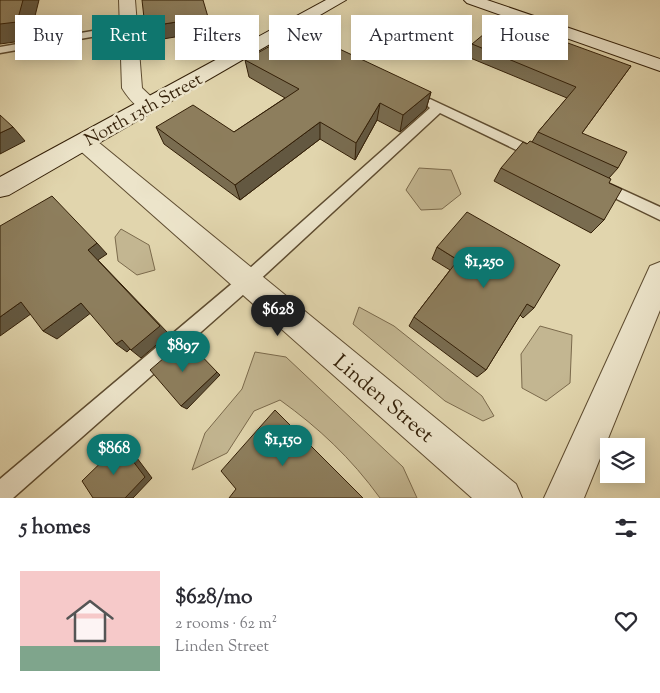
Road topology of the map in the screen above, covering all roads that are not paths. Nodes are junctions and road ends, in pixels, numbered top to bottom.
1 (127, 0) edge
2 (338, 0) edge
3 (472, 0) edge
4 (128, 15) edge
5 (92, 34) edge
6 (0, 50) edge
7 (130, 60) edge
8 (660, 65) edge
9 (421, 99) edge
10 (150, 105) junction
11 (439, 107) junction
12 (84, 142) junction
13 (554, 163) edge
14 (589, 180) edge
15 (0, 188) edge
16 (660, 214) edge
17 (660, 275) edge
18 (247, 280) junction
19 (0, 494) edge
20 (502, 498) edge
21 (564, 498) edge

1 - 4 street
2 - 10 street, North 13th Street
3 - 8 street
5 - 6 lane
7 - 10 street
9 - 11 lane
10 - 12 street, North 13th Street
11 - 13 lane
11 - 18 lane
12 - 15 street, North 13th Street
12 - 18 street, Linden Street
14 - 16 lane
17 - 21 street
18 - 19 lane
18 - 20 street, Linden Street

